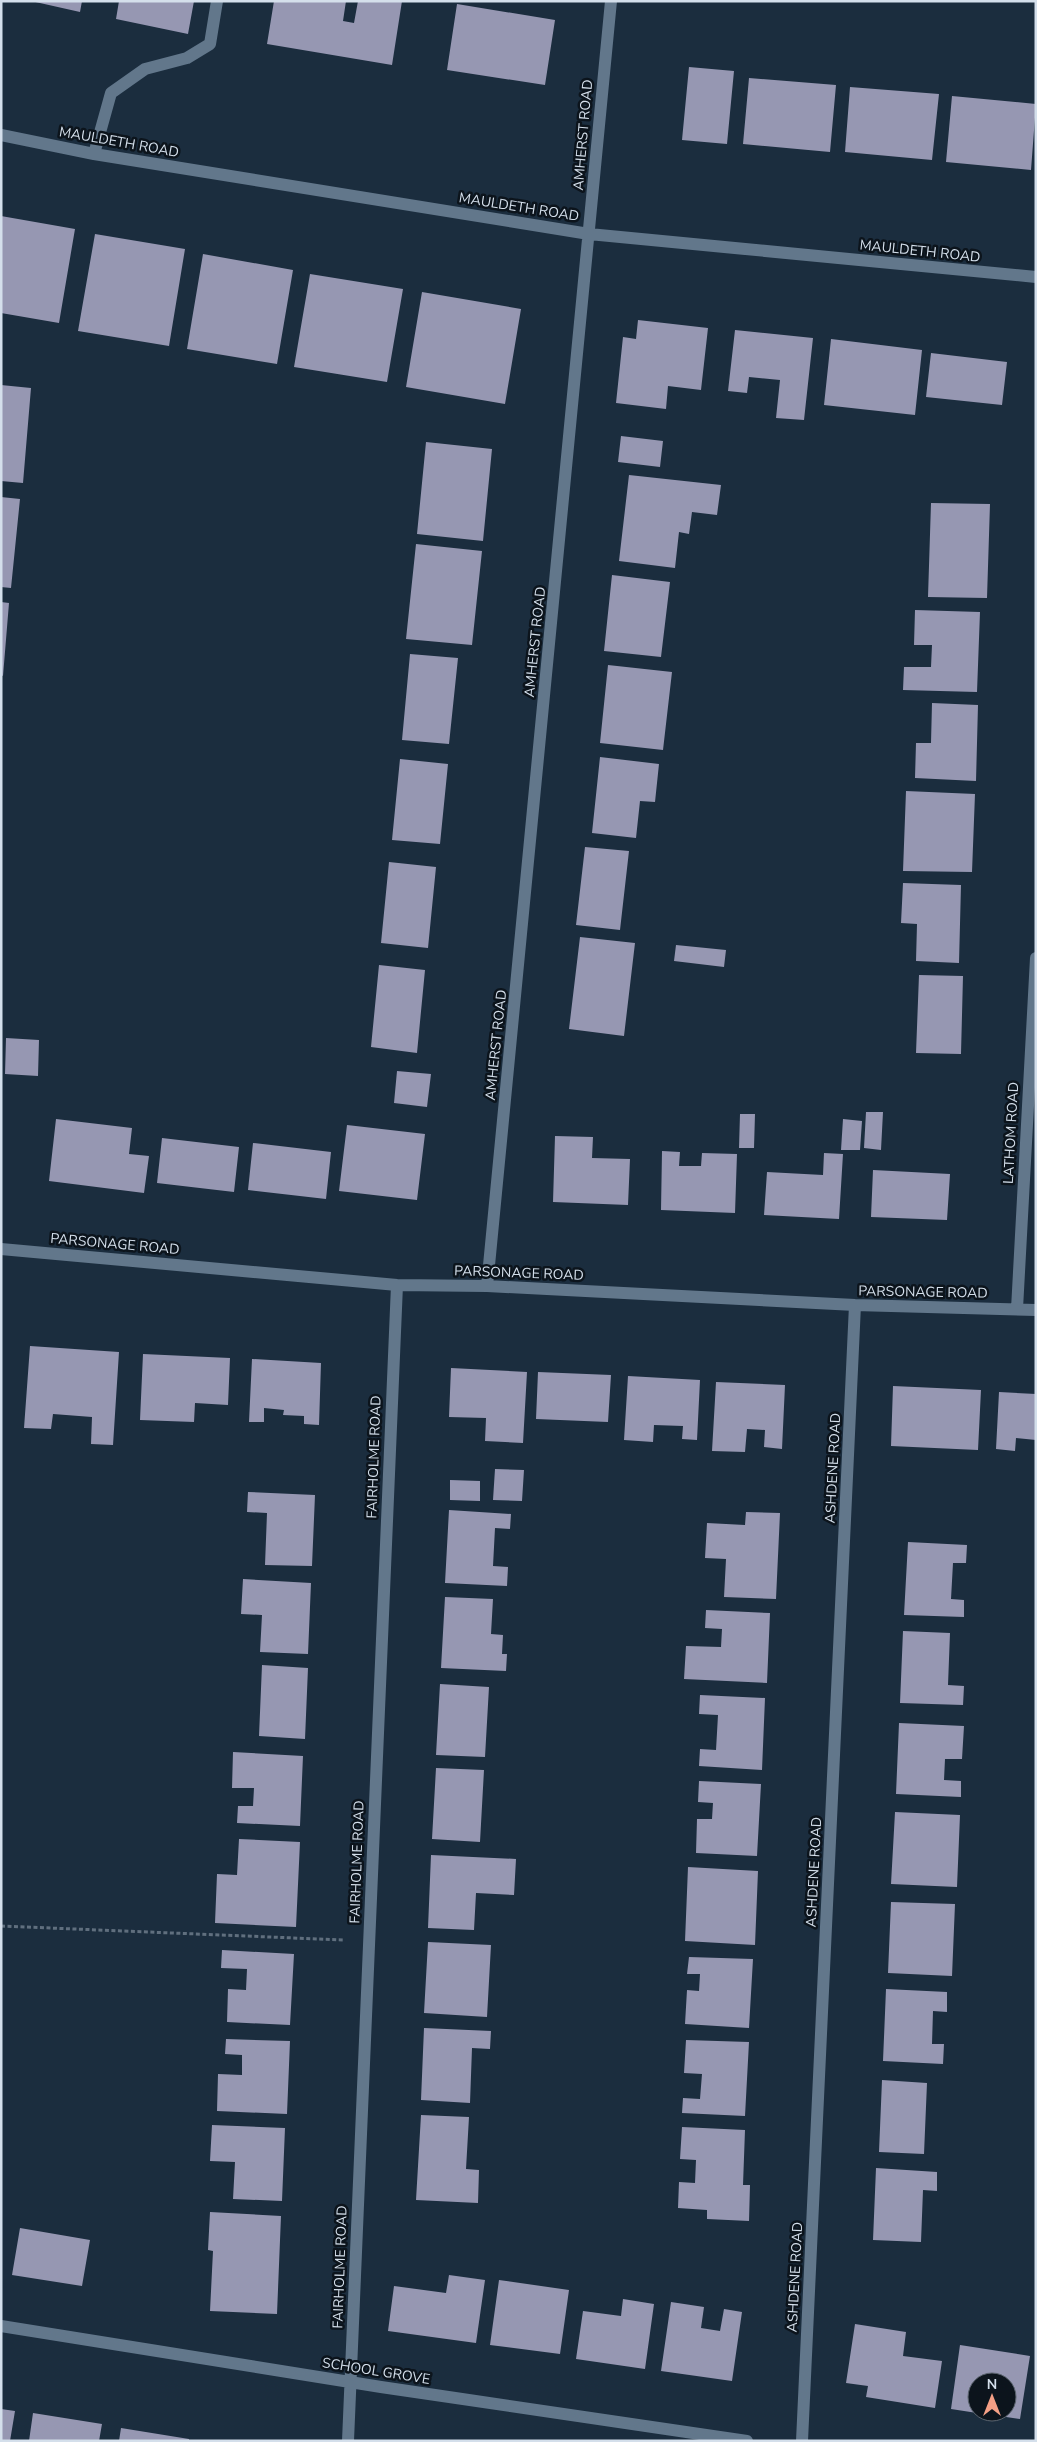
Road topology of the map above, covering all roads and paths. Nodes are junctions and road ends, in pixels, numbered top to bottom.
1 (217, 1) edge
2 (611, 1) edge
3 (1, 135) edge
4 (94, 154) junction
5 (589, 234) junction
6 (1036, 277) edge
7 (1036, 958) edge
8 (1, 1249) edge
9 (397, 1285) junction
10 (487, 1286) junction
11 (855, 1305) junction
12 (1017, 1309) junction
13 (1036, 1310) edge
14 (1, 1926) edge
15 (369, 1941) junction
16 (1, 2326) edge
17 (351, 2382) junction
18 (348, 2441) edge
19 (746, 2441) edge
20 (802, 2441) edge

1 - 4 street
2 - 5 street, AMHERST ROAD
3 - 4 street, MAULDETH ROAD
4 - 5 street, MAULDETH ROAD
5 - 6 street, MAULDETH ROAD
5 - 10 street, AMHERST ROAD
7 - 12 street, LATHOM ROAD
8 - 9 street, PARSONAGE ROAD
9 - 10 street, PARSONAGE ROAD
9 - 15 street, FAIRHOLME ROAD
10 - 11 street, PARSONAGE ROAD
11 - 12 street, PARSONAGE ROAD
11 - 20 street, ASHDENE ROAD
12 - 13 street, PARSONAGE ROAD
14 - 15 path
15 - 17 street, FAIRHOLME ROAD
16 - 17 street, SCHOOL GROVE
17 - 18 street, FAIRHOLME ROAD
17 - 19 street, SCHOOL GROVE

